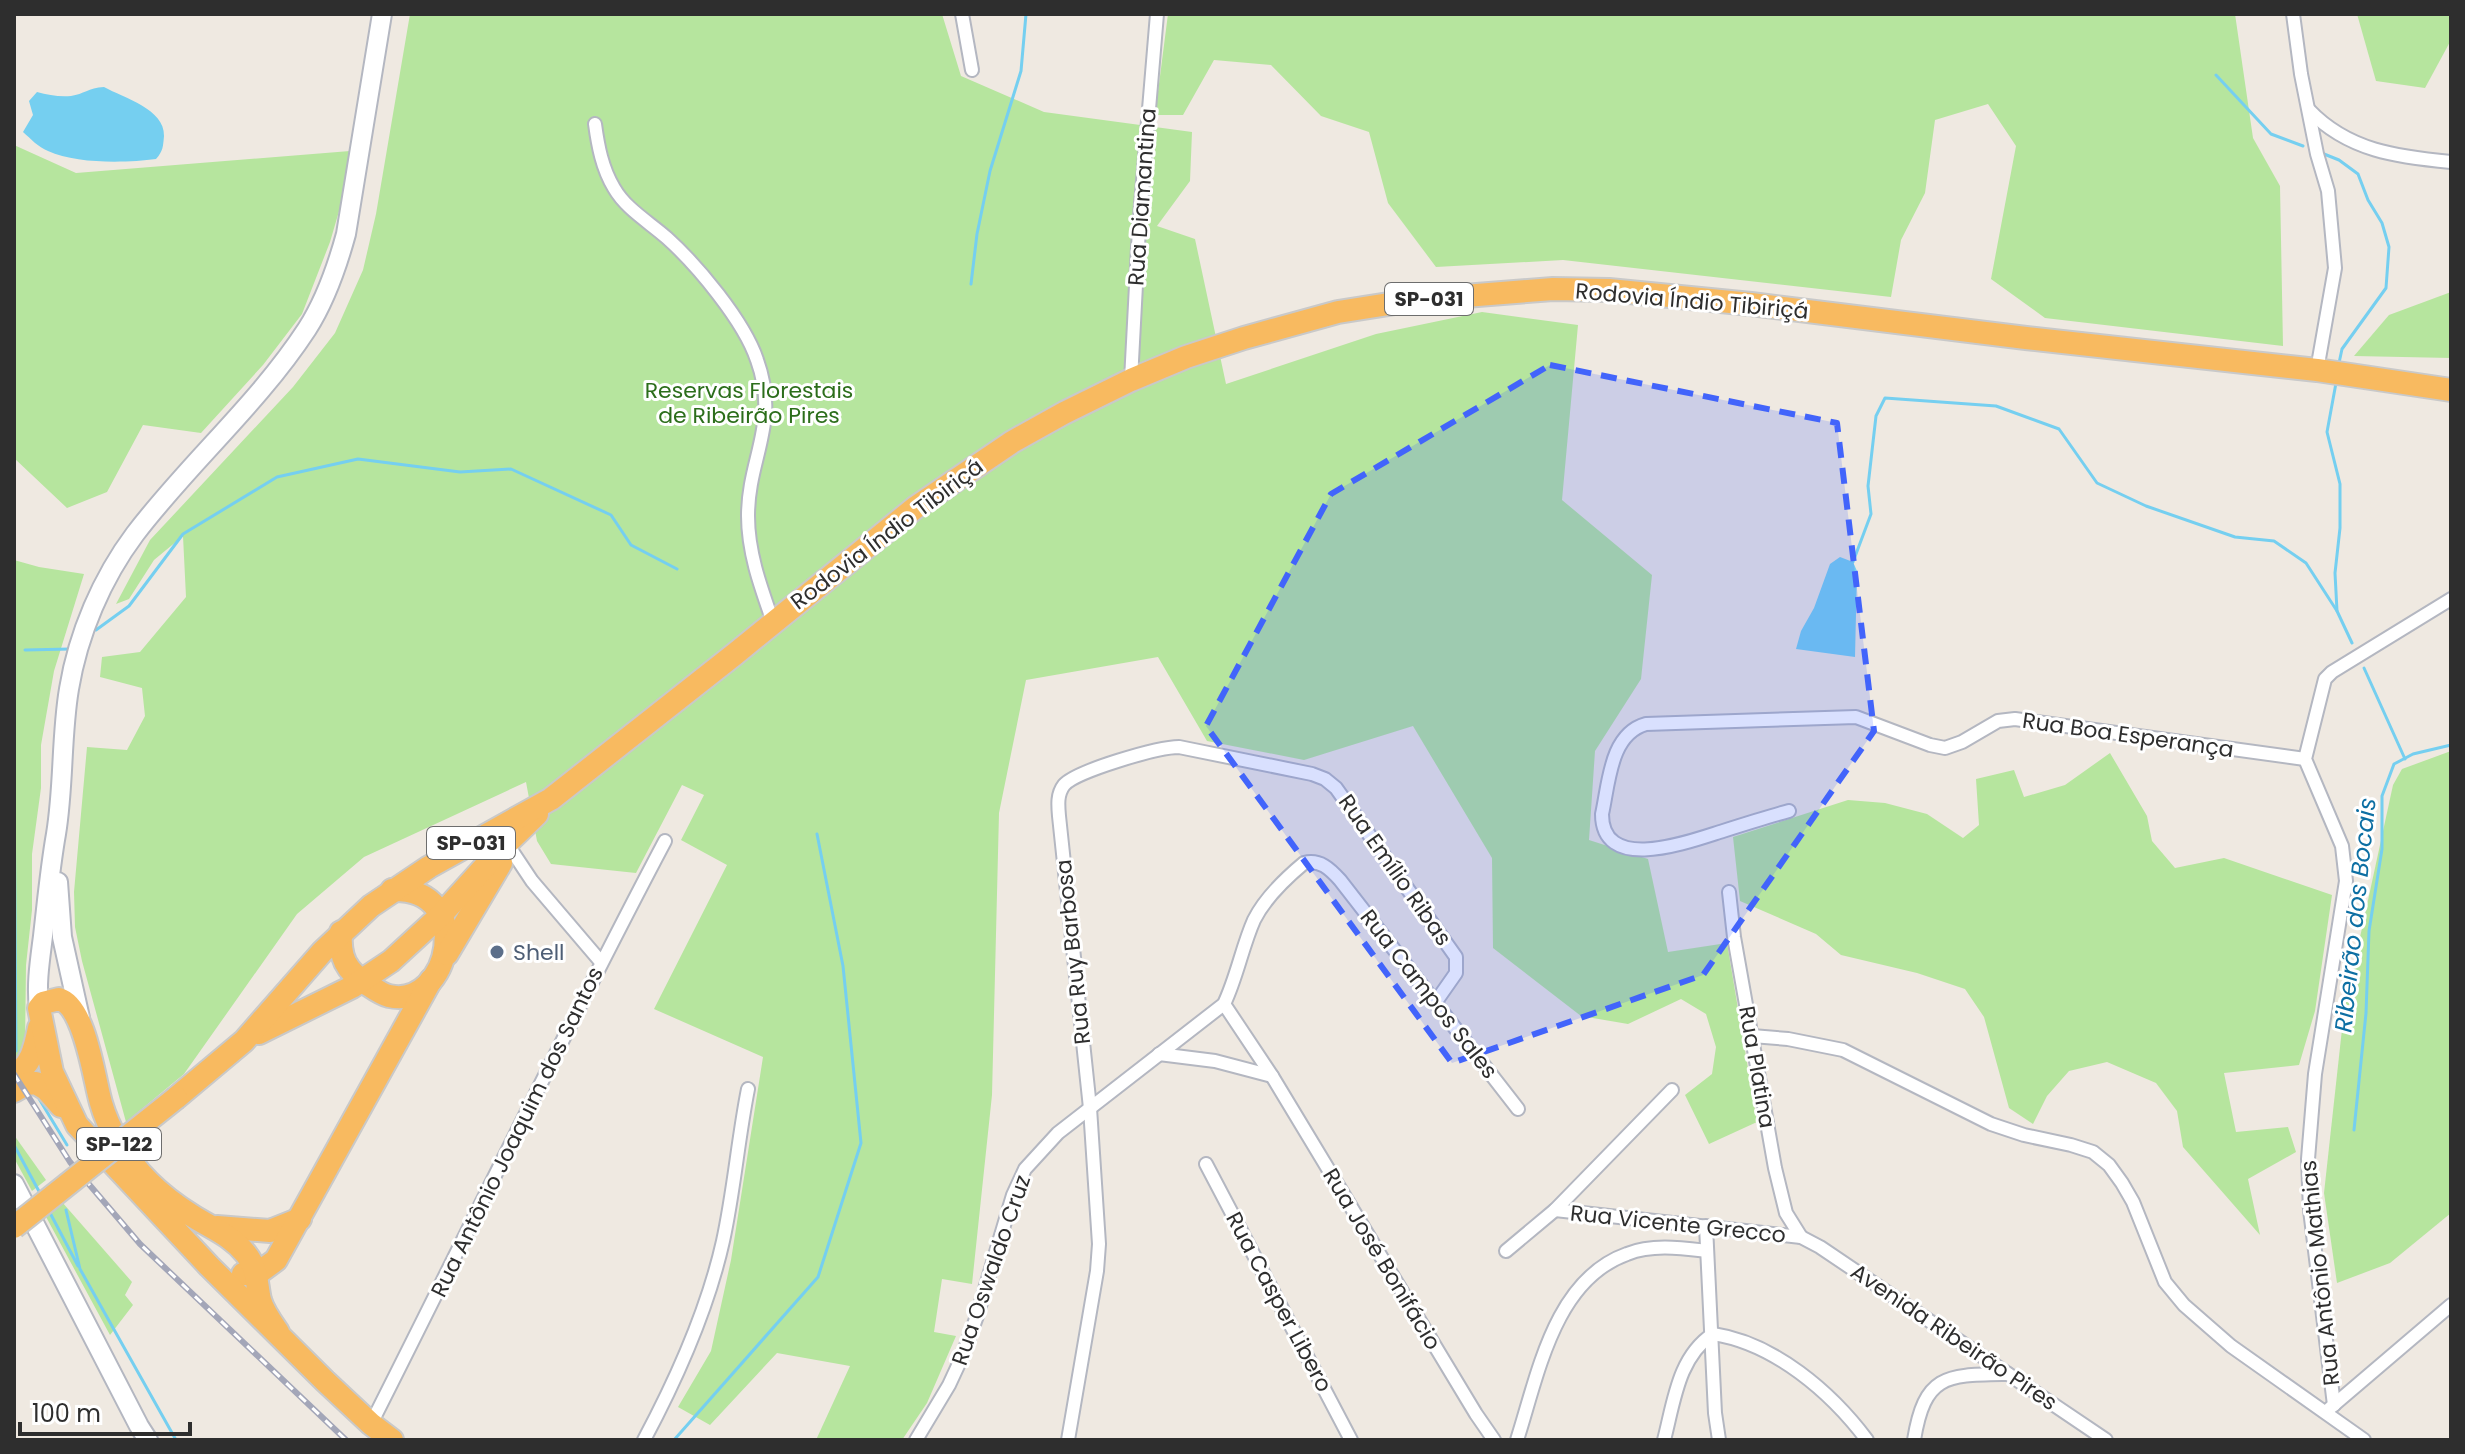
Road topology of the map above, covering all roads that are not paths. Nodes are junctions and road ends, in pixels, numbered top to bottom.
1 (382, 14) edge
2 (962, 14) edge
3 (1157, 14) edge
4 (2293, 14) edge
5 (972, 70) dead end
6 (2309, 110) junction
7 (595, 124) dead end
8 (2451, 162) edge
9 (2317, 370) junction
10 (1131, 380) junction
11 (2451, 390) edge
12 (2451, 599) edge
13 (773, 622) junction
14 (2305, 759) junction
15 (1059, 795) joint
16 (551, 799) junction
17 (1789, 811) dead end
18 (524, 829) junction
19 (56, 831) junction
20 (665, 841) dead end
21 (505, 857) junction
22 (392, 890) junction
23 (1729, 892) dead end
24 (423, 895) junction
25 (441, 915) junction
26 (341, 932) junction
27 (422, 934) junction
28 (444, 959) junction
29 (391, 961) junction
30 (601, 962) junction
31 (345, 965) junction
32 (431, 980) junction
33 (362, 981) junction
34 (385, 995) junction
35 (334, 996) junction
36 (1435, 1003) junction
37 (1224, 1004) junction
38 (39, 1016) junction
39 (81, 1025) junction
40 (1752, 1036) junction
41 (244, 1041) junction
42 (399, 1041) junction
43 (1159, 1054) junction
44 (14, 1075) edge
45 (1272, 1076) junction
46 (748, 1089) dead end
47 (1672, 1090) dead end
48 (14, 1091) edge
49 (1090, 1108) junction
50 (1518, 1109) dead end
51 (77, 1125) junction
52 (1206, 1164) dead end
53 (14, 1184) edge
54 (1555, 1210) junction
55 (300, 1219) junction
56 (212, 1226) junction
57 (1706, 1226) junction
58 (14, 1227) edge
59 (1801, 1237) junction
60 (237, 1245) junction
61 (1506, 1251) dead end
62 (1707, 1251) junction
63 (209, 1266) junction
64 (257, 1274) junction
65 (2451, 1305) edge
66 (278, 1332) junction
67 (1713, 1334) junction
68 (2008, 1374) junction
69 (2330, 1409) junction
70 (371, 1424) junction
71 (144, 1435) edge
72 (392, 1440) edge
73 (644, 1440) edge
74 (916, 1440) edge
75 (1068, 1440) edge
76 (1351, 1440) edge
77 (1494, 1440) edge
78 (1517, 1440) edge
79 (1664, 1440) edge
80 (1719, 1440) edge
81 (1867, 1440) edge
82 (1914, 1440) edge
83 (2106, 1440) edge
84 (2364, 1440) edge

1 - 19 main road, SP-122
2 - 5 street
3 - 10 street, Rua Diamantina
4 - 6 street
6 - 8 street
6 - 9 street
7 - 13 street
9 - 10 highway, Rodovia Índio Tibiriçá / SP-031
9 - 11 highway, Rodovia Índio Tibiriçá / SP-031
10 - 13 highway, Rodovia Índio Tibiriçá / SP-031
12 - 14 street
13 - 16 highway, Rodovia Índio Tibiriçá / SP-031
14 - 17 street, Rua Boa Esperança
14 - 69 street, Rua Antônio Mathias
15 - 36 street, Rua Emílio Ribas
15 - 49 street, Rua Ruy Barbosa
16 - 18 highway, Rodovia Índio Tibiriçá / SP-031
16 - 22 highway, Rodovia Índio Tibiriçá / SP-031
18 - 21 highway
18 - 25 highway, Rodovia Índio Tibiriçá / SP-031
19 - 38 main road, SP-122
19 - 39 main road, SP-122
20 - 30 street, Rua Antônio Joaquim dos Santos
21 - 28 highway
21 - 30 street
22 - 24 highway
22 - 26 highway, Rodovia Índio Tibiriçá / SP-031
23 - 40 street, Rua Platina
24 - 25 highway
24 - 27 highway
25 - 27 highway, Rodovia Índio Tibiriçá / SP-031
25 - 28 highway
26 - 31 highway
26 - 41 highway, Rodovia Índio Tibiriçá / SP-031
27 - 29 highway, Rodovia Índio Tibiriçá / SP-031
28 - 32 highway
29 - 31 highway
29 - 33 highway, Rodovia Índio Tibiriçá / SP-031
30 - 70 street, Rua Antônio Joaquim dos Santos
31 - 33 highway
32 - 34 highway
32 - 42 highway
33 - 34 highway
33 - 35 highway, Rodovia Índio Tibiriçá / SP-031
34 - 35 highway
34 - 42 highway
35 - 41 highway, Rodovia Índio Tibiriçá / SP-031
36 - 37 street, Rua Campos Sales
36 - 50 street, Rua Campos Sales
37 - 43 street, Rua Oswaldo Cruz
37 - 45 street, Rua José Bonifácio
38 - 39 highway
38 - 44 highway
38 - 51 highway, SP-122
39 - 56 highway, SP-122
40 - 59 street, Rua Platina
40 - 69 street
41 - 58 highway, Rodovia Índio Tibiriçá / SP-031, bridge
42 - 55 highway
43 - 45 street
43 - 49 street, Rua Oswaldo Cruz
45 - 77 street, Rua José Bonifácio
46 - 73 street
47 - 54 street
48 - 51 highway
49 - 74 street, Rua Oswaldo Cruz
49 - 75 street, Rua Ruy Barbosa
51 - 63 highway, SP-122
52 - 76 street, Rua Casper Libero
53 - 71 main road
54 - 57 street, Rua Vicente Grecco
54 - 61 street
55 - 56 highway
55 - 64 highway
56 - 60 highway, SP-122
57 - 59 street, Rua Vicente Grecco
57 - 62 street
59 - 68 street, Avenida Ribeirão Pires
60 - 63 highway
60 - 64 highway, SP-122
62 - 67 street
62 - 78 street
63 - 64 highway
63 - 66 highway
64 - 66 highway
65 - 69 street
66 - 70 highway
67 - 79 street
67 - 80 street
67 - 81 street
68 - 82 street
68 - 83 street, Avenida Ribeirão Pires
69 - 84 street
70 - 72 highway

